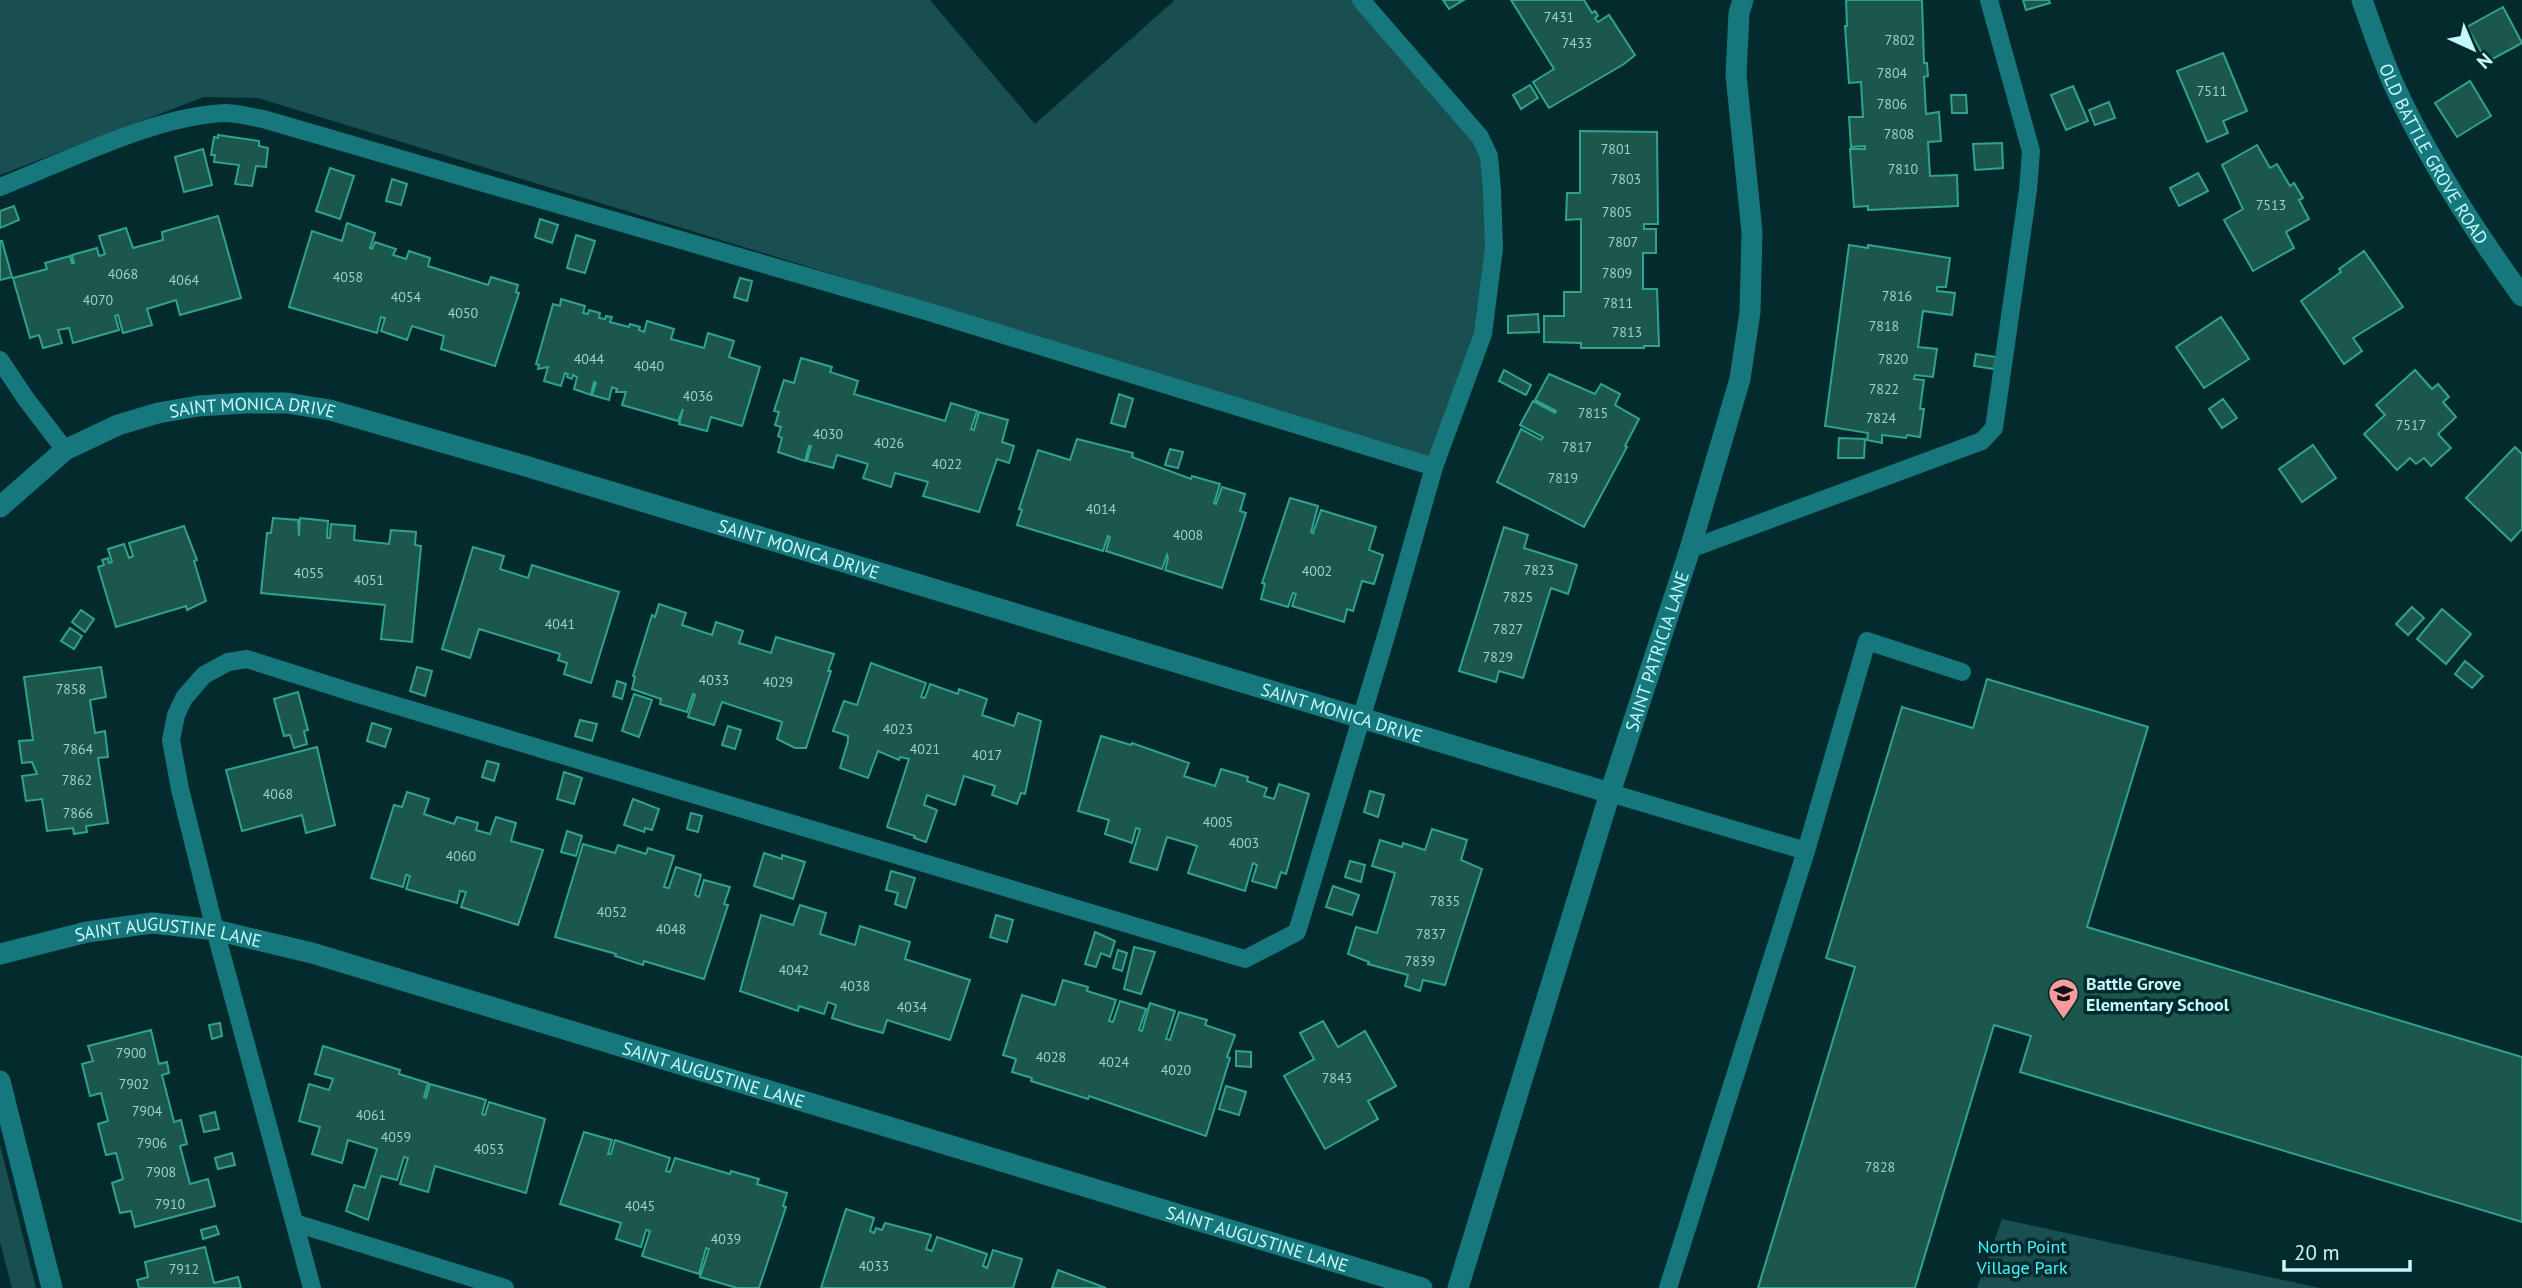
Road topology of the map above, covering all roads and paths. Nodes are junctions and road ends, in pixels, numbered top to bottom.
1 (1361, 0) edge
2 (1743, 0) edge
3 (1989, 0) edge
4 (2362, 0) edge
5 (0, 187) edge
6 (2522, 296) edge
7 (0, 360) edge
8 (65, 450) junction
9 (1434, 467) junction
10 (0, 507) edge
11 (1690, 549) junction
12 (1962, 672) dead end
13 (1361, 719) junction
14 (1610, 793) junction
15 (1806, 851) junction
16 (215, 930) junction
17 (0, 954) edge
18 (0, 1081) edge
19 (295, 1223) junction
20 (52, 1288) edge
21 (312, 1288) edge
22 (505, 1288) edge
23 (1422, 1288) edge
24 (1458, 1288) edge
25 (1668, 1288) edge

1 - 9 lane
2 - 11 street, SAINT PATRICIA LANE
3 - 11 lane
4 - 6 street, OLD BATTLE GROVE ROAD
5 - 9 lane
7 - 8 lane
8 - 10 street, SAINT MONICA DRIVE
8 - 13 street, SAINT MONICA DRIVE
9 - 13 lane
11 - 14 street, SAINT PATRICIA LANE
12 - 15 lane
13 - 14 street, SAINT MONICA DRIVE
13 - 16 lane
14 - 15 lane
14 - 24 street, SAINT PATRICIA LANE
15 - 25 lane
16 - 17 street, SAINT AUGUSTINE LANE
16 - 19 lane
16 - 23 street, SAINT AUGUSTINE LANE
18 - 20 street
19 - 21 lane
19 - 22 lane

